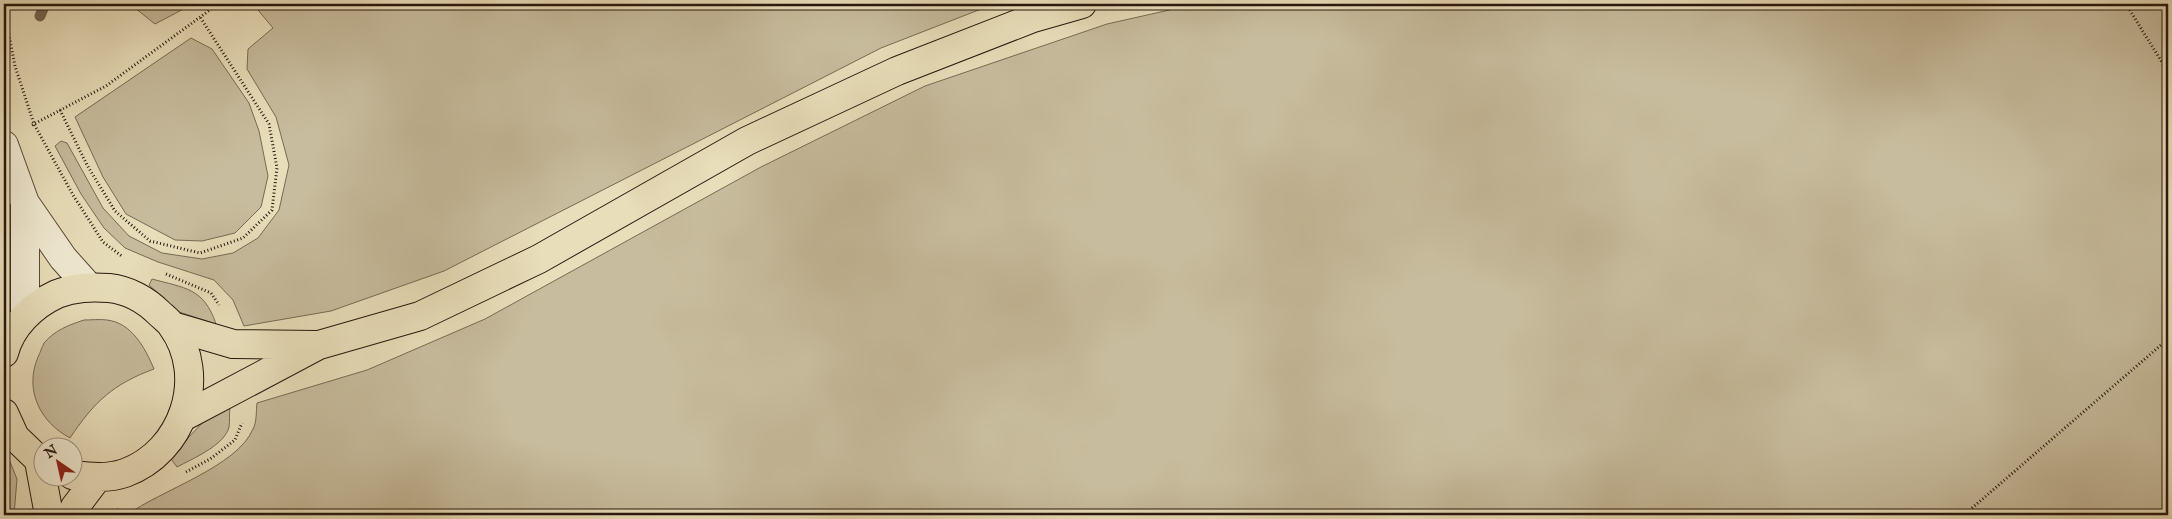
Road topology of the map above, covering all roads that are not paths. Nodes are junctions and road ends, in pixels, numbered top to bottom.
1 (1082, 4) edge
2 (4, 145) edge
3 (25, 203) junction
4 (88, 286) junction
5 (25, 316) junction
6 (172, 326) junction
7 (319, 346) junction
8 (4, 354) edge
9 (4, 413) edge
10 (184, 417) junction
11 (32, 453) edge
12 (85, 476) edge
13 (45, 486) edge
14 (49, 515) edge
15 (71, 515) edge

1 - 7 main road
2 - 3 street
3 - 4 street
3 - 5 street
4 - 5 main road
4 - 6 main road
5 - 8 main road
6 - 7 main road
6 - 10 main road
7 - 10 main road
9 - 11 main road
10 - 12 main road
12 - 15 main road
13 - 14 main road

